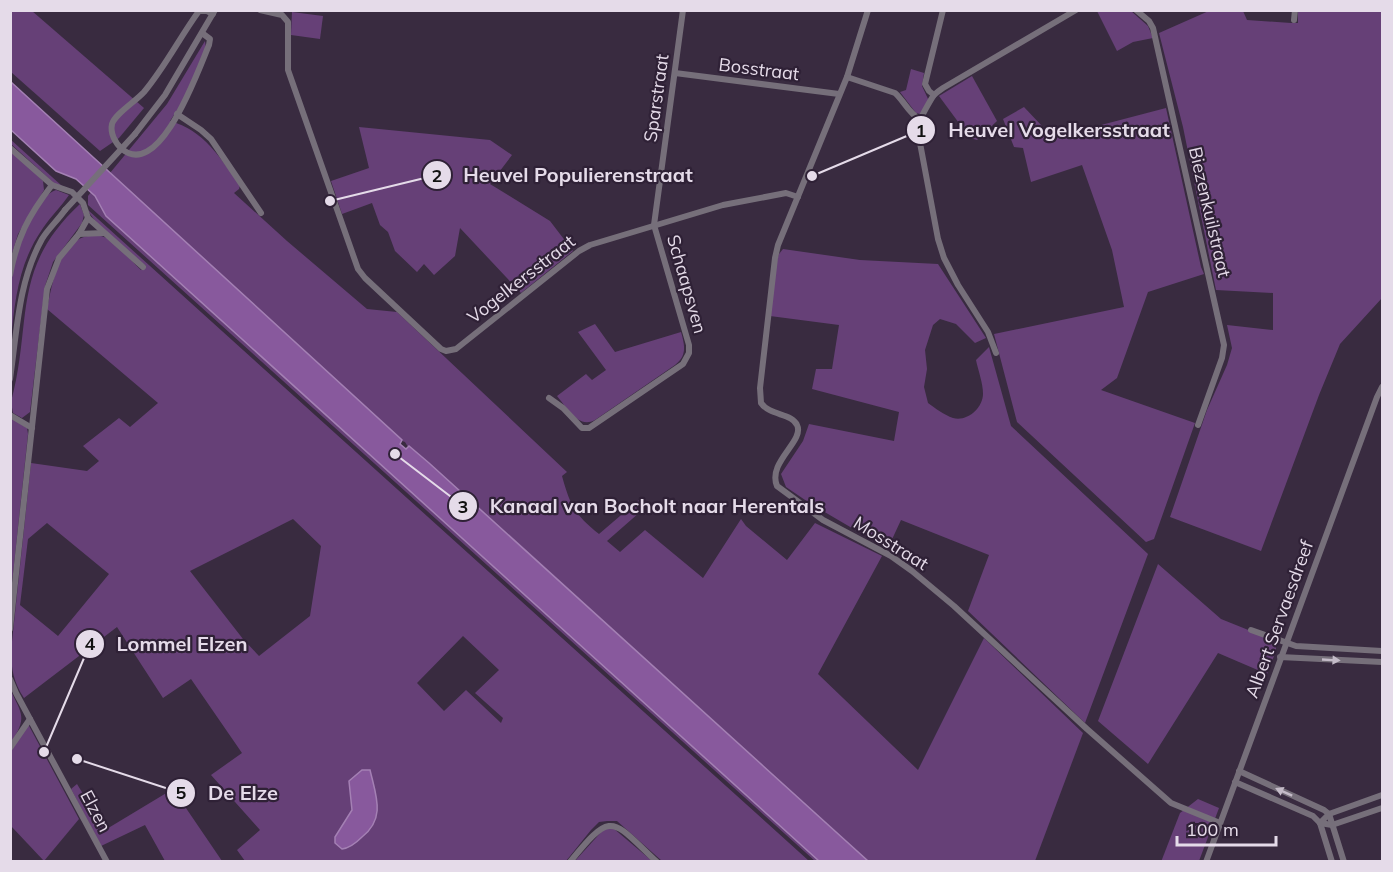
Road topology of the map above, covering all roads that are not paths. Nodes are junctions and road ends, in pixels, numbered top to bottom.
1 (260, 10) edge
2 (683, 10) edge
3 (868, 10) edge
4 (943, 10) edge
5 (1076, 10) edge
6 (1136, 10) edge
7 (1295, 10) edge
8 (214, 12) edge
9 (1294, 20) dead end
10 (202, 33) junction
11 (675, 73) junction
12 (847, 77) junction
13 (839, 94) junction
14 (934, 95) junction
15 (177, 114) junction
16 (919, 119) junction
17 (10, 148) edge
18 (52, 186) junction
19 (798, 197) junction
20 (261, 213) dead end
21 (88, 218) junction
22 (654, 225) junction
23 (104, 233) junction
24 (79, 234) junction
25 (143, 267) dead end
26 (10, 275) edge
27 (996, 353) dead end
28 (10, 379) edge
29 (1383, 387) edge
30 (549, 398) dead end
31 (10, 415) edge
32 (1198, 425) dead end
33 (32, 428) junction
34 (10, 629) edge
35 (1251, 630) dead end
36 (1285, 643) junction
37 (1382, 650) edge
38 (1280, 657) junction
39 (1383, 661) edge
40 (10, 679) edge
41 (30, 719) junction
42 (10, 748) edge
43 (1239, 771) junction
44 (1235, 782) junction
45 (1383, 795) edge
46 (1383, 808) edge
47 (1329, 814) junction
48 (1220, 824) junction
49 (1320, 824) junction
50 (1332, 825) junction
51 (107, 861) edge
52 (570, 861) edge
53 (657, 861) edge
54 (1206, 861) edge
55 (1332, 861) edge
56 (1344, 861) edge

1 - 22 street, Vogelkersstraat
2 - 11 street, Sparstraat
3 - 12 street, Mosstraat
4 - 14 street
5 - 14 street
6 - 32 street, Biezenkuilstraat
7 - 9 street
8 - 10 street
8 - 15 street
10 - 15 street
10 - 28 street, bridge
11 - 13 street, Bosstraat
11 - 22 street, Sparstraat
12 - 13 street, Mosstraat
12 - 16 street
13 - 19 street, Mosstraat
14 - 16 street
15 - 20 street
16 - 27 street
17 - 18 street
18 - 21 street
18 - 26 street
19 - 22 street, Vogelkersstraat
19 - 48 street, Mosstraat
21 - 23 street
21 - 24 street
22 - 30 street, Schaapsven
23 - 24 street
23 - 25 street
24 - 33 street
29 - 36 street, Albert Servaesdreef
31 - 33 street
33 - 34 street
35 - 36 street
36 - 37 street
36 - 38 street, Albert Servaesdreef
37 - 39 street
38 -> 39 street
38 - 43 street, Albert Servaesdreef
40 - 41 street, Elzen
41 - 42 street
41 - 51 street, Elzen
43 - 44 street, Albert Servaesdreef
47 -> 43 street
44 - 48 street, Albert Servaesdreef
44 - 49 street
45 - 47 street
46 - 50 street
47 - 49 street
47 - 50 street
48 - 54 street, Albert Servaesdreef
49 - 50 street
49 - 55 street
50 - 56 street
52 - 53 street

